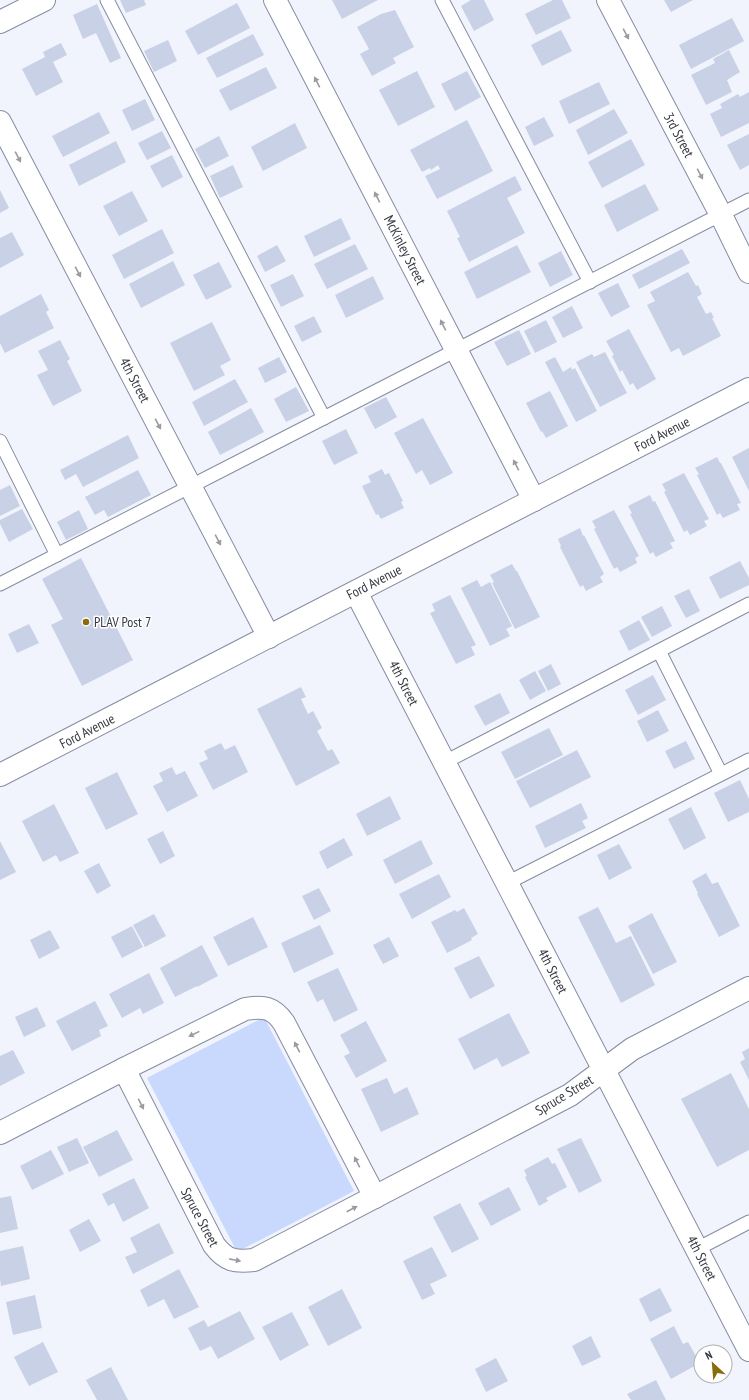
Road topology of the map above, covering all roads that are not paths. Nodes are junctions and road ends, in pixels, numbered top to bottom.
1 (44, 0) edge
2 (107, 0) edge
3 (275, 0) edge
4 (442, 0) edge
5 (608, 0) edge
6 (0, 22) edge
7 (0, 122) edge
8 (749, 200) edge
9 (721, 215) junction
10 (749, 272) edge
11 (590, 282) junction
12 (457, 350) junction
13 (749, 389) edge
14 (324, 418) junction
15 (0, 441) edge
16 (191, 487) junction
17 (534, 500) junction
18 (57, 555) junction
19 (0, 584) edge
20 (356, 592) junction
21 (749, 604) edge
22 (269, 637) junction
23 (659, 651) junction
24 (749, 760) edge
25 (445, 762) junction
26 (2, 770) edge
27 (721, 774) junction
28 (507, 883) junction
29 (749, 988) edge
30 (124, 1069) junction
31 (604, 1070) junction
32 (0, 1133) edge
33 (375, 1197) junction
34 (749, 1222) edge
35 (697, 1249) junction
36 (749, 1350) edge

1 - 6 street
2 - 14 lane
12 -> 3 street, McKinley Street
4 - 11 lane
5 -> 9 street, 3rd Street
7 -> 16 street, 4th Street
8 - 9 lane
9 - 10 street, 3rd Street
9 - 11 lane
11 - 12 lane
12 - 14 lane
17 -> 12 street, McKinley Street
13 - 17 street, Ford Avenue
14 - 16 lane
15 - 18 lane
16 - 18 lane
16 -> 22 street, 4th Street
17 - 20 street, Ford Avenue
18 - 19 lane
20 - 22 street, Ford Avenue
20 - 25 street, 4th Street
21 - 23 lane
22 - 26 street, Ford Avenue
23 - 25 lane
23 - 27 lane
24 - 27 lane
25 - 28 street, 4th Street
27 - 28 lane
28 - 31 street, 4th Street
29 - 31 street, Spruce Street
30 - 32 street
33 -> 30 street
30 -> 33 street, Spruce Street
31 - 33 street, Spruce Street
31 - 35 street, 4th Street
34 - 35 lane
35 - 36 street, 4th Street

